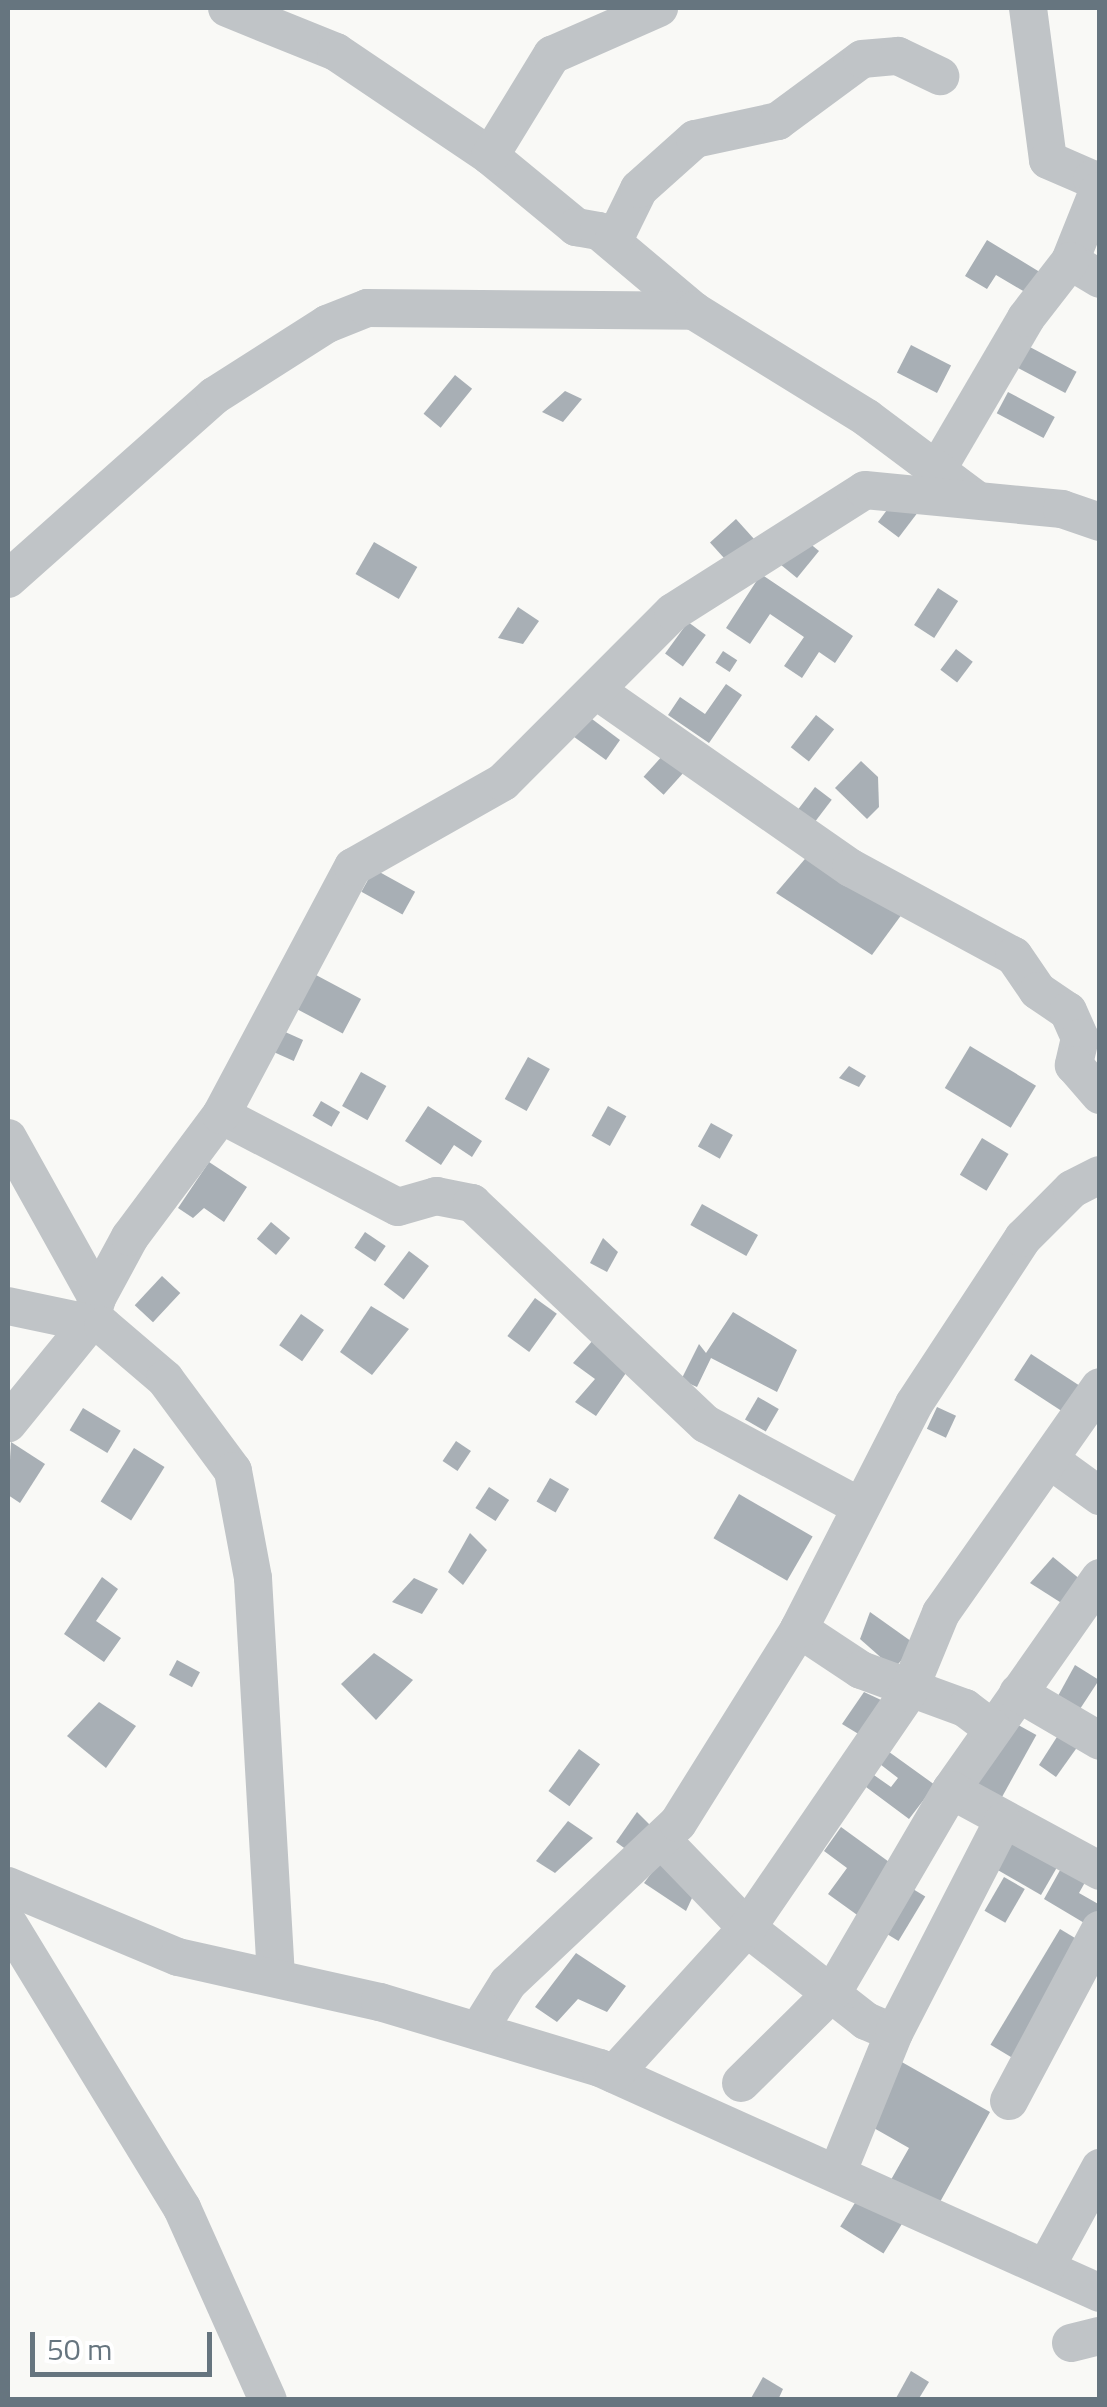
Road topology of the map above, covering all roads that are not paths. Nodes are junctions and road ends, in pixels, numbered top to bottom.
1 (227, 8) edge
2 (658, 8) edge
3 (1028, 8) edge
4 (940, 76) dead end
5 (490, 156) junction
6 (613, 242) junction
7 (1085, 270) edge
8 (694, 311) junction
9 (937, 470) junction
10 (974, 498) junction
11 (1100, 522) edge
12 (8, 579) edge
13 (597, 691) junction
14 (1100, 1095) edge
15 (221, 1115) junction
16 (8, 1138) edge
17 (1090, 1187) edge
18 (8, 1306) edge
19 (94, 1310) junction
20 (1100, 1387) edge
21 (8, 1422) edge
22 (1050, 1460) junction
23 (1100, 1496) edge
24 (857, 1505) junction
25 (1100, 1578) edge
26 (1088, 1618) edge
27 (799, 1629) junction
28 (908, 1693) junction
29 (1018, 1693) junction
30 (993, 1729) junction
31 (1100, 1741) edge
32 (951, 1790) junction
33 (1002, 1821) junction
34 (662, 1840) junction
35 (1100, 1871) edge
36 (8, 1886) edge
37 (8, 1923) edge
38 (747, 1928) junction
39 (1100, 1930) edge
40 (276, 1978) junction
41 (833, 1992) junction
42 (478, 2031) junction
43 (894, 2033) junction
44 (614, 2074) junction
45 (741, 2083) dead end
46 (1009, 2100) dead end
47 (1100, 2168) edge
48 (838, 2171) junction
49 (1046, 2267) junction
50 (1100, 2293) edge
51 (268, 2400) edge

1 - 5 street
2 - 5 street
3 - 7 street
4 - 6 street
5 - 6 street
6 - 8 street
7 - 9 street
8 - 9 street
8 - 12 street
9 - 10 street
10 - 11 street
10 - 13 street
13 - 14 street
13 - 15 street
15 - 19 street
15 - 24 street
16 - 19 street
17 - 24 street
18 - 19 street
19 - 21 street
19 - 40 street
20 - 22 street
22 - 23 street
22 - 28 street
24 - 27 street
25 - 26 street
26 - 29 street
27 - 28 street
27 - 34 street
28 - 30 street
28 - 38 street
29 - 30 street
29 - 31 street
30 - 32 street
32 - 33 street
32 - 41 street
33 - 35 street
33 - 43 street
34 - 38 street
34 - 42 street
36 - 40 street
37 - 51 street
38 - 41 street
38 - 44 street
39 - 46 street
40 - 42 street
41 - 43 street
41 - 45 street
42 - 44 street
43 - 48 street
44 - 48 street
47 - 49 street
48 - 49 street
49 - 50 street

